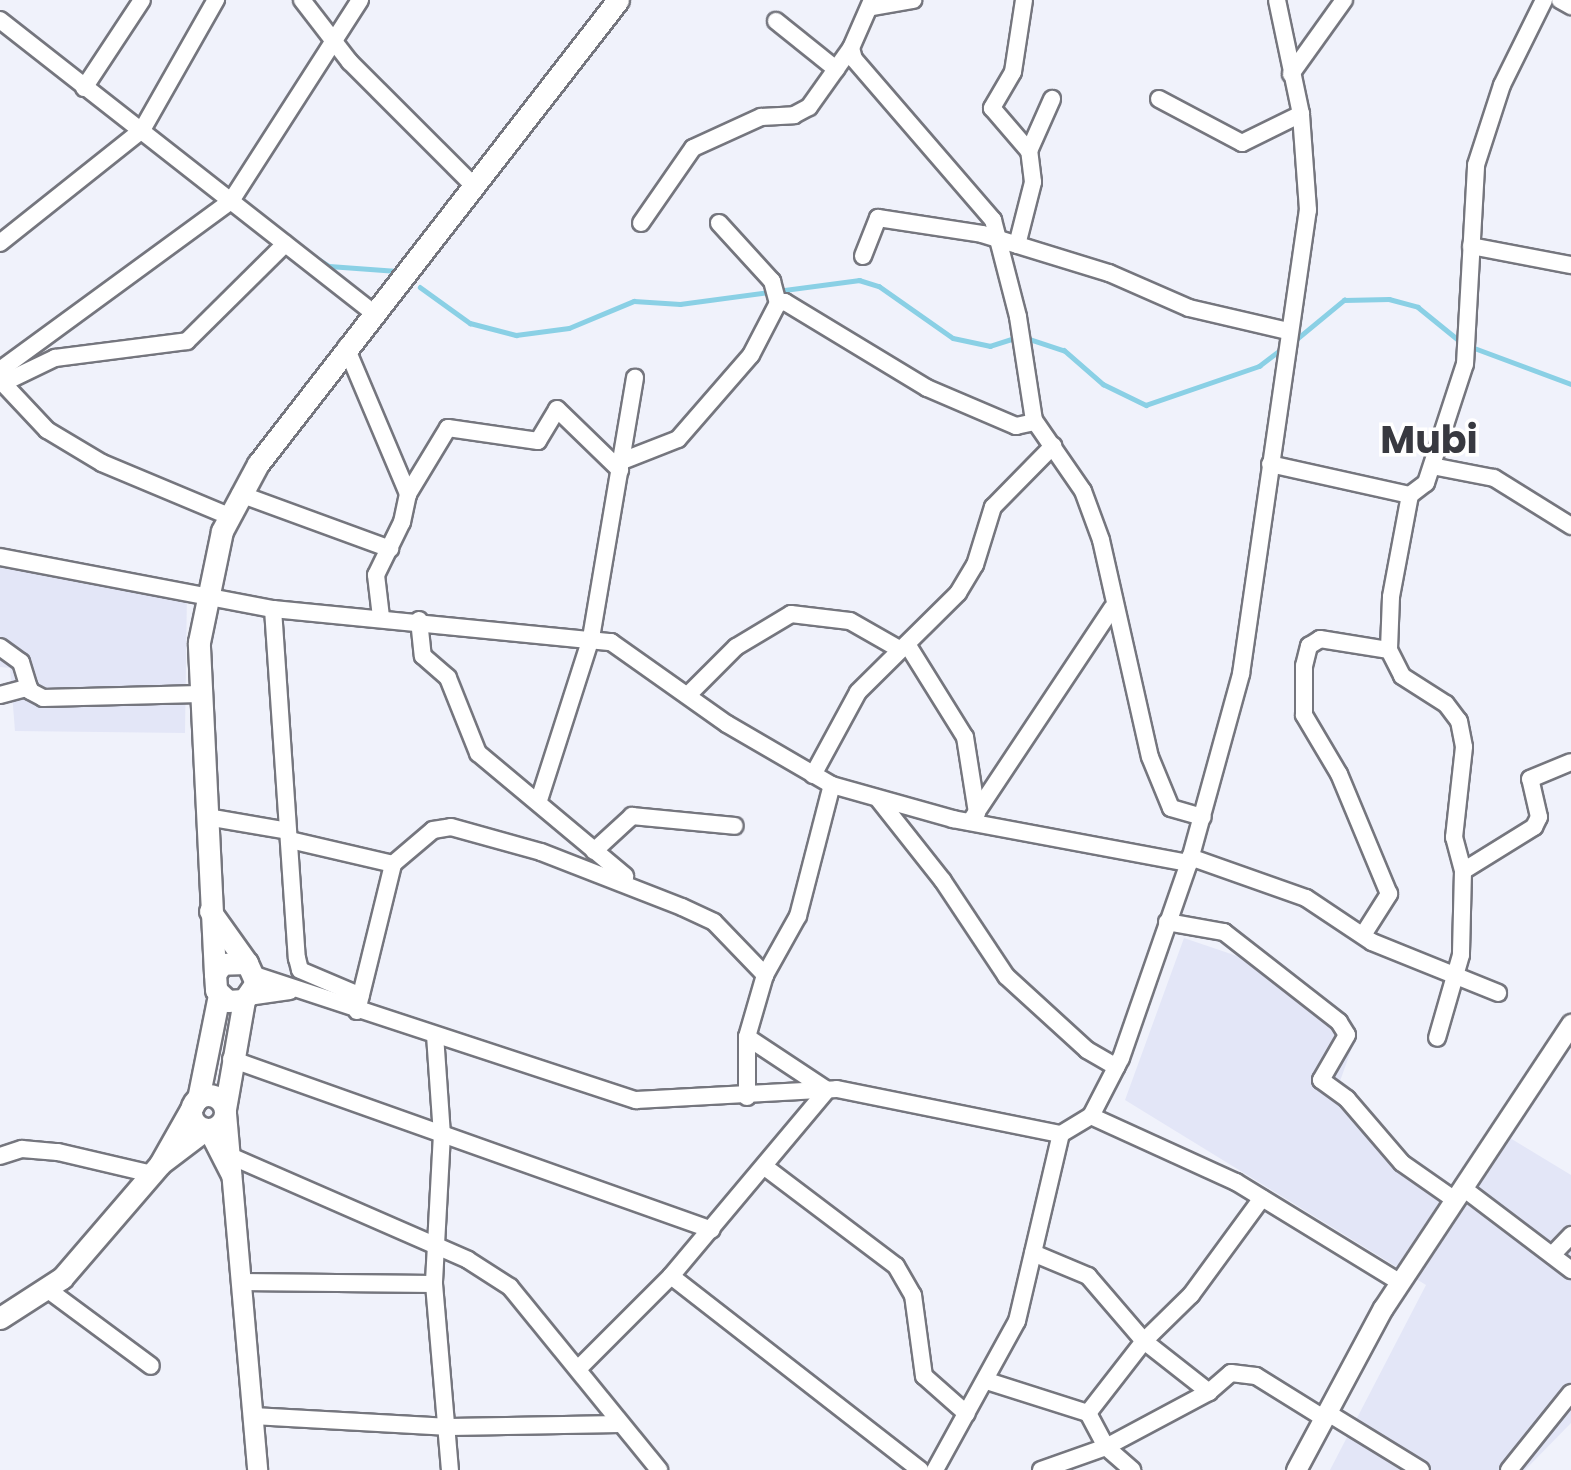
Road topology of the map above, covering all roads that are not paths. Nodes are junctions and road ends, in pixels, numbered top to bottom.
1 (142, 0) edge
2 (216, 0) edge
3 (302, 0) edge
4 (360, 0) edge
5 (618, 0) edge
6 (913, 0) edge
7 (1024, 0) edge
8 (1277, 0) edge
9 (1344, 0) edge
10 (1544, 0) edge
11 (1560, 0) edge
12 (872, 3) edge
13 (1571, 6) edge
14 (0, 20) edge
15 (776, 21) dead end
16 (331, 37) junction
17 (851, 48) junction
18 (835, 69) junction
19 (1291, 74) junction
20 (84, 88) junction
21 (1052, 99) dead end
22 (1158, 99) dead end
23 (1301, 114) junction
24 (142, 130) junction
25 (1029, 151) junction
26 (472, 184) junction
27 (230, 201) junction
28 (641, 223) dead end
29 (719, 223) dead end
30 (1001, 241) junction
31 (0, 243) edge
32 (285, 244) junction
33 (1017, 245) junction
34 (1471, 246) junction
35 (863, 256) dead end
36 (1571, 265) edge
37 (778, 301) junction
38 (373, 312) junction
39 (1288, 331) junction
40 (346, 347) junction
41 (1, 378) edge
42 (635, 378) dead end
43 (1035, 422) junction
44 (1053, 446) junction
45 (1270, 464) junction
46 (621, 465) junction
47 (1432, 466) junction
48 (240, 494) junction
49 (408, 494) junction
50 (1410, 495) junction
51 (229, 516) junction
52 (1571, 526) edge
53 (390, 549) junction
54 (0, 557) edge
55 (205, 593) junction
56 (1112, 608) junction
57 (273, 609) junction
58 (381, 617) junction
59 (419, 620) junction
60 (591, 638) junction
61 (903, 646) junction
62 (0, 647) edge
63 (1389, 650) junction
64 (29, 687) junction
65 (200, 694) junction
66 (0, 695) edge
67 (688, 695) junction
68 (1571, 762) edge
69 (813, 775) junction
70 (832, 785) junction
71 (539, 800) junction
72 (879, 800) junction
73 (206, 817) junction
74 (1203, 817) junction
75 (974, 818) junction
76 (735, 826) dead end
77 (289, 836) junction
78 (594, 851) junction
79 (1190, 860) junction
80 (393, 864) junction
81 (1463, 871) junction
82 (647, 892) junction
83 (210, 911) junction
84 (1167, 922) junction
85 (1363, 935) junction
86 (251, 969) junction
87 (215, 974) junction
88 (765, 975) junction
89 (1457, 980) junction
90 (292, 990) junction
91 (1498, 993) dead end
92 (219, 995) junction
93 (246, 998) junction
94 (359, 1004) junction
95 (1571, 1024) edge
96 (435, 1035) junction
97 (747, 1037) junction
98 (1437, 1038) dead end
99 (231, 1059) junction
100 (1117, 1067) junction
101 (827, 1090) junction
102 (747, 1097) junction
103 (196, 1101) junction
104 (225, 1111) junction
105 (1091, 1116) junction
106 (207, 1130) junction
107 (442, 1134) junction
108 (1061, 1134) junction
109 (0, 1156) edge
110 (234, 1158) junction
111 (765, 1167) junction
112 (156, 1169) junction
113 (233, 1180) junction
114 (1459, 1194) junction
115 (1262, 1198) junction
116 (712, 1230) junction
117 (1571, 1235) edge
118 (439, 1247) junction
119 (1033, 1253) junction
120 (1552, 1255) junction
121 (1571, 1270) edge
122 (671, 1276) junction
123 (240, 1282) junction
124 (1399, 1282) junction
125 (435, 1284) junction
126 (47, 1289) junction
127 (0, 1318) edge
128 (1144, 1341) junction
129 (151, 1366) dead end
130 (578, 1369) junction
131 (987, 1381) junction
132 (1209, 1392) junction
133 (1571, 1393) edge
134 (967, 1413) junction
135 (1088, 1413) junction
136 (253, 1416) junction
137 (1326, 1416) junction
138 (620, 1424) junction
139 (450, 1427) junction
140 (1106, 1447) junction
141 (1512, 1468) edge
142 (257, 1470) edge
143 (450, 1470) edge
144 (659, 1470) edge
145 (920, 1470) edge
146 (935, 1470) edge
147 (1041, 1470) edge
148 (1132, 1470) edge
149 (1296, 1470) edge
150 (1421, 1470) edge

1 - 20 street
2 - 24 street
3 - 16 street
4 - 16 street
5 - 26 main road
6 - 12 street
7 - 25 street
8 - 19 street
9 - 19 street
10 - 34 street
11 - 13 street
12 - 17 street
14 - 20 street
15 - 18 street
16 - 26 street
16 - 27 street
17 - 18 street
17 - 30 street
18 - 28 street
19 - 23 street
20 - 24 street
21 - 25 street
22 - 23 street
23 - 39 street
24 - 27 street
24 - 31 street
25 - 33 street
26 - 38 main road
27 - 32 street
27 - 41 street
29 - 37 street
30 - 33 street
30 - 35 street
30 - 43 street
32 - 38 street
32 - 41 street
33 - 39 street
34 - 36 street
34 - 47 street
37 - 43 street
37 - 46 street
38 - 40 main road
39 - 45 street
40 - 48 main road
40 - 49 street
41 - 51 street
42 - 46 street
43 - 44 street
44 - 56 street
44 - 61 street
45 - 50 street
45 - 74 street
46 - 49 street
46 - 60 street
47 - 50 street
47 - 52 street
48 - 51 main road
48 - 53 street
49 - 53 street
50 - 63 street
51 - 55 main road
53 - 58 street
54 - 55 street
55 - 57 street
55 - 65 main road
56 - 74 street
56 - 75 street
57 - 58 street
57 - 77 street
58 - 59 street
59 - 60 street
59 - 71 street
60 - 67 street
60 - 71 street
61 - 67 street
61 - 69 street
61 - 75 street
62 - 64 street
63 - 81 street
63 - 85 street
64 - 65 street
64 - 66 street
65 - 73 main road
67 - 69 street
68 - 81 street
69 - 70 street
70 - 72 street
70 - 88 street
71 - 78 street
72 - 75 street
72 - 100 street
73 - 77 street
73 - 83 main road
74 - 79 street
75 - 79 street
76 - 78 street
77 - 80 street
77 - 94 street
78 - 82 street
79 - 84 street
79 - 85 street
80 - 82 street
80 - 94 street
81 - 89 street
82 - 88 street
83 - 86 main road
83 - 87 main road
84 - 100 street
84 - 114 street
85 - 89 street
86 - 87 main road
86 - 90 street
86 - 93 main road
87 - 92 main road
88 - 97 street
89 - 91 street
89 - 98 street
90 - 93 street
90 - 94 street
92 - 93 main road
92 - 103 main road
93 - 99 main road
94 - 96 street
95 - 114 street
96 - 102 street
96 - 107 street
97 - 101 street
97 - 102 street
99 - 104 main road
99 - 107 street
100 - 105 street
101 - 102 street
101 - 108 street
101 - 111 street
103 - 104 main road
103 - 106 main road
103 - 112 main road
104 - 106 main road
104 - 110 street
105 - 108 street
105 - 115 street
106 - 112 main road
106 - 113 street
107 - 116 street
107 - 118 street
108 - 119 street
109 - 112 street
110 - 113 street
110 - 118 street
111 - 116 street
111 - 134 street
112 - 126 main road
113 - 123 street
114 - 120 street
114 - 124 street
115 - 124 street
115 - 128 street
116 - 122 street
117 - 120 street
118 - 125 street
118 - 130 street
119 - 128 street
119 - 131 street
120 - 121 street
122 - 130 street
122 - 145 street
123 - 125 street
123 - 136 street
124 - 137 street
125 - 139 street
126 - 127 main road
126 - 129 street
128 - 132 street
128 - 135 street
130 - 138 street
131 - 134 street
131 - 135 street
132 - 137 street
132 - 140 street
133 - 141 street
134 - 146 street
135 - 140 street
136 - 139 street
136 - 142 street
137 - 149 street
137 - 150 street
138 - 139 street
138 - 144 street
139 - 143 street
140 - 147 street
140 - 148 street

